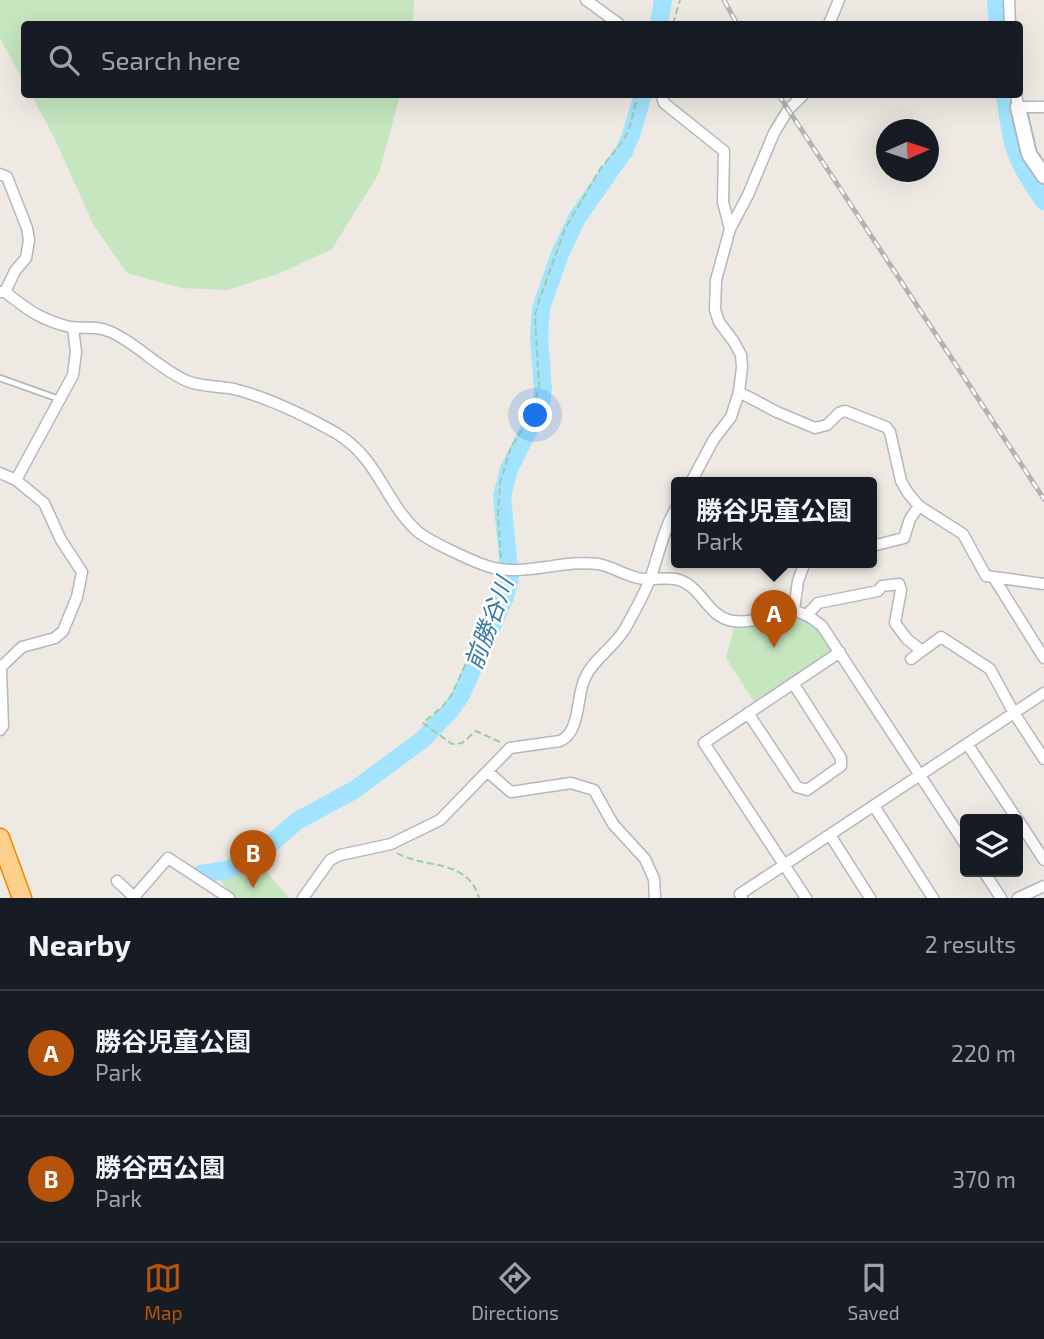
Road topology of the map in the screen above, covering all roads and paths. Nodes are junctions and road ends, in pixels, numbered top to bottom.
1 (586, 0) edge
2 (680, 0) edge
3 (839, 0) edge
4 (1009, 0) edge
5 (615, 21) edge
6 (674, 21) edge
7 (830, 21) edge
8 (1010, 21) edge
9 (637, 98) edge
10 (663, 98) edge
11 (800, 98) edge
12 (1017, 101) edge
13 (1044, 107) edge
14 (0, 174) edge
15 (1044, 176) edge
16 (730, 229) junction
17 (3, 292) edge
18 (74, 328) junction
19 (0, 378) edge
20 (739, 392) junction
21 (61, 400) junction
22 (0, 473) edge
23 (694, 477) edge
24 (16, 480) junction
25 (919, 506) junction
26 (671, 518) edge
27 (877, 545) edge
28 (803, 568) edge
29 (502, 570) junction
30 (650, 578) junction
31 (994, 578) junction
32 (1044, 584) edge
33 (794, 610) junction
34 (807, 615) junction
35 (922, 651) junction
36 (839, 652) junction
37 (1044, 658) edge
38 (911, 659) dead end
39 (1, 668) edge
40 (793, 683) junction
41 (1044, 693) edge
42 (748, 713) junction
43 (1014, 713) junction
44 (1, 728) edge
45 (968, 744) junction
46 (510, 748) junction
47 (1044, 759) edge
48 (488, 772) junction
49 (921, 776) junction
50 (874, 806) junction
51 (1013, 814) edge
52 (1023, 829) edge
53 (830, 835) junction
54 (960, 836) edge
55 (0, 838) edge
56 (384, 845) junction
57 (1044, 860) edge
58 (784, 864) junction
59 (987, 877) edge
60 (117, 881) dead end
61 (1044, 886) edge
62 (134, 897) edge
63 (22, 898) edge
64 (229, 898) edge
65 (303, 898) edge
66 (478, 898) edge
67 (655, 898) edge
68 (742, 898) edge
69 (806, 898) edge
70 (870, 898) edge
71 (933, 898) edge
72 (1001, 898) edge
73 (1018, 898) edge

1 - 5 street
2 - 6 path
3 - 7 street
4 - 8 street
9 - 29 path
10 - 16 street
11 - 16 street
12 - 13 street
12 - 15 street
14 - 17 street
16 - 20 street
17 - 18 street
18 - 21 street
18 - 29 street
19 - 21 lane
20 - 23 street
20 - 25 street
21 - 24 street
22 - 24 street
24 - 39 street
25 - 27 street
25 - 31 street
26 - 30 street
28 - 33 street
29 - 30 street
29 - 46 path
30 - 33 street
30 - 46 street
31 - 32 street
31 - 37 street
33 - 34 street
34 - 35 street
34 - 36 street
35 - 38 street
35 - 43 street
36 - 40 street
36 - 49 street
39 - 44 street
40 - 42 street
40 - 42 street
41 - 43 street
42 - 58 street
43 - 45 street
43 - 47 street
45 - 49 street
45 - 51 street
46 - 48 street
48 - 56 street
48 - 67 street
49 - 50 street
49 - 54 street
50 - 53 street
50 - 71 street
52 - 57 street
53 - 58 street
53 - 70 street
55 - 63 highway
56 - 65 street
56 - 66 path
58 - 68 street
58 - 69 street
59 - 72 street
60 - 62 street
61 - 73 street
62 - 64 street

